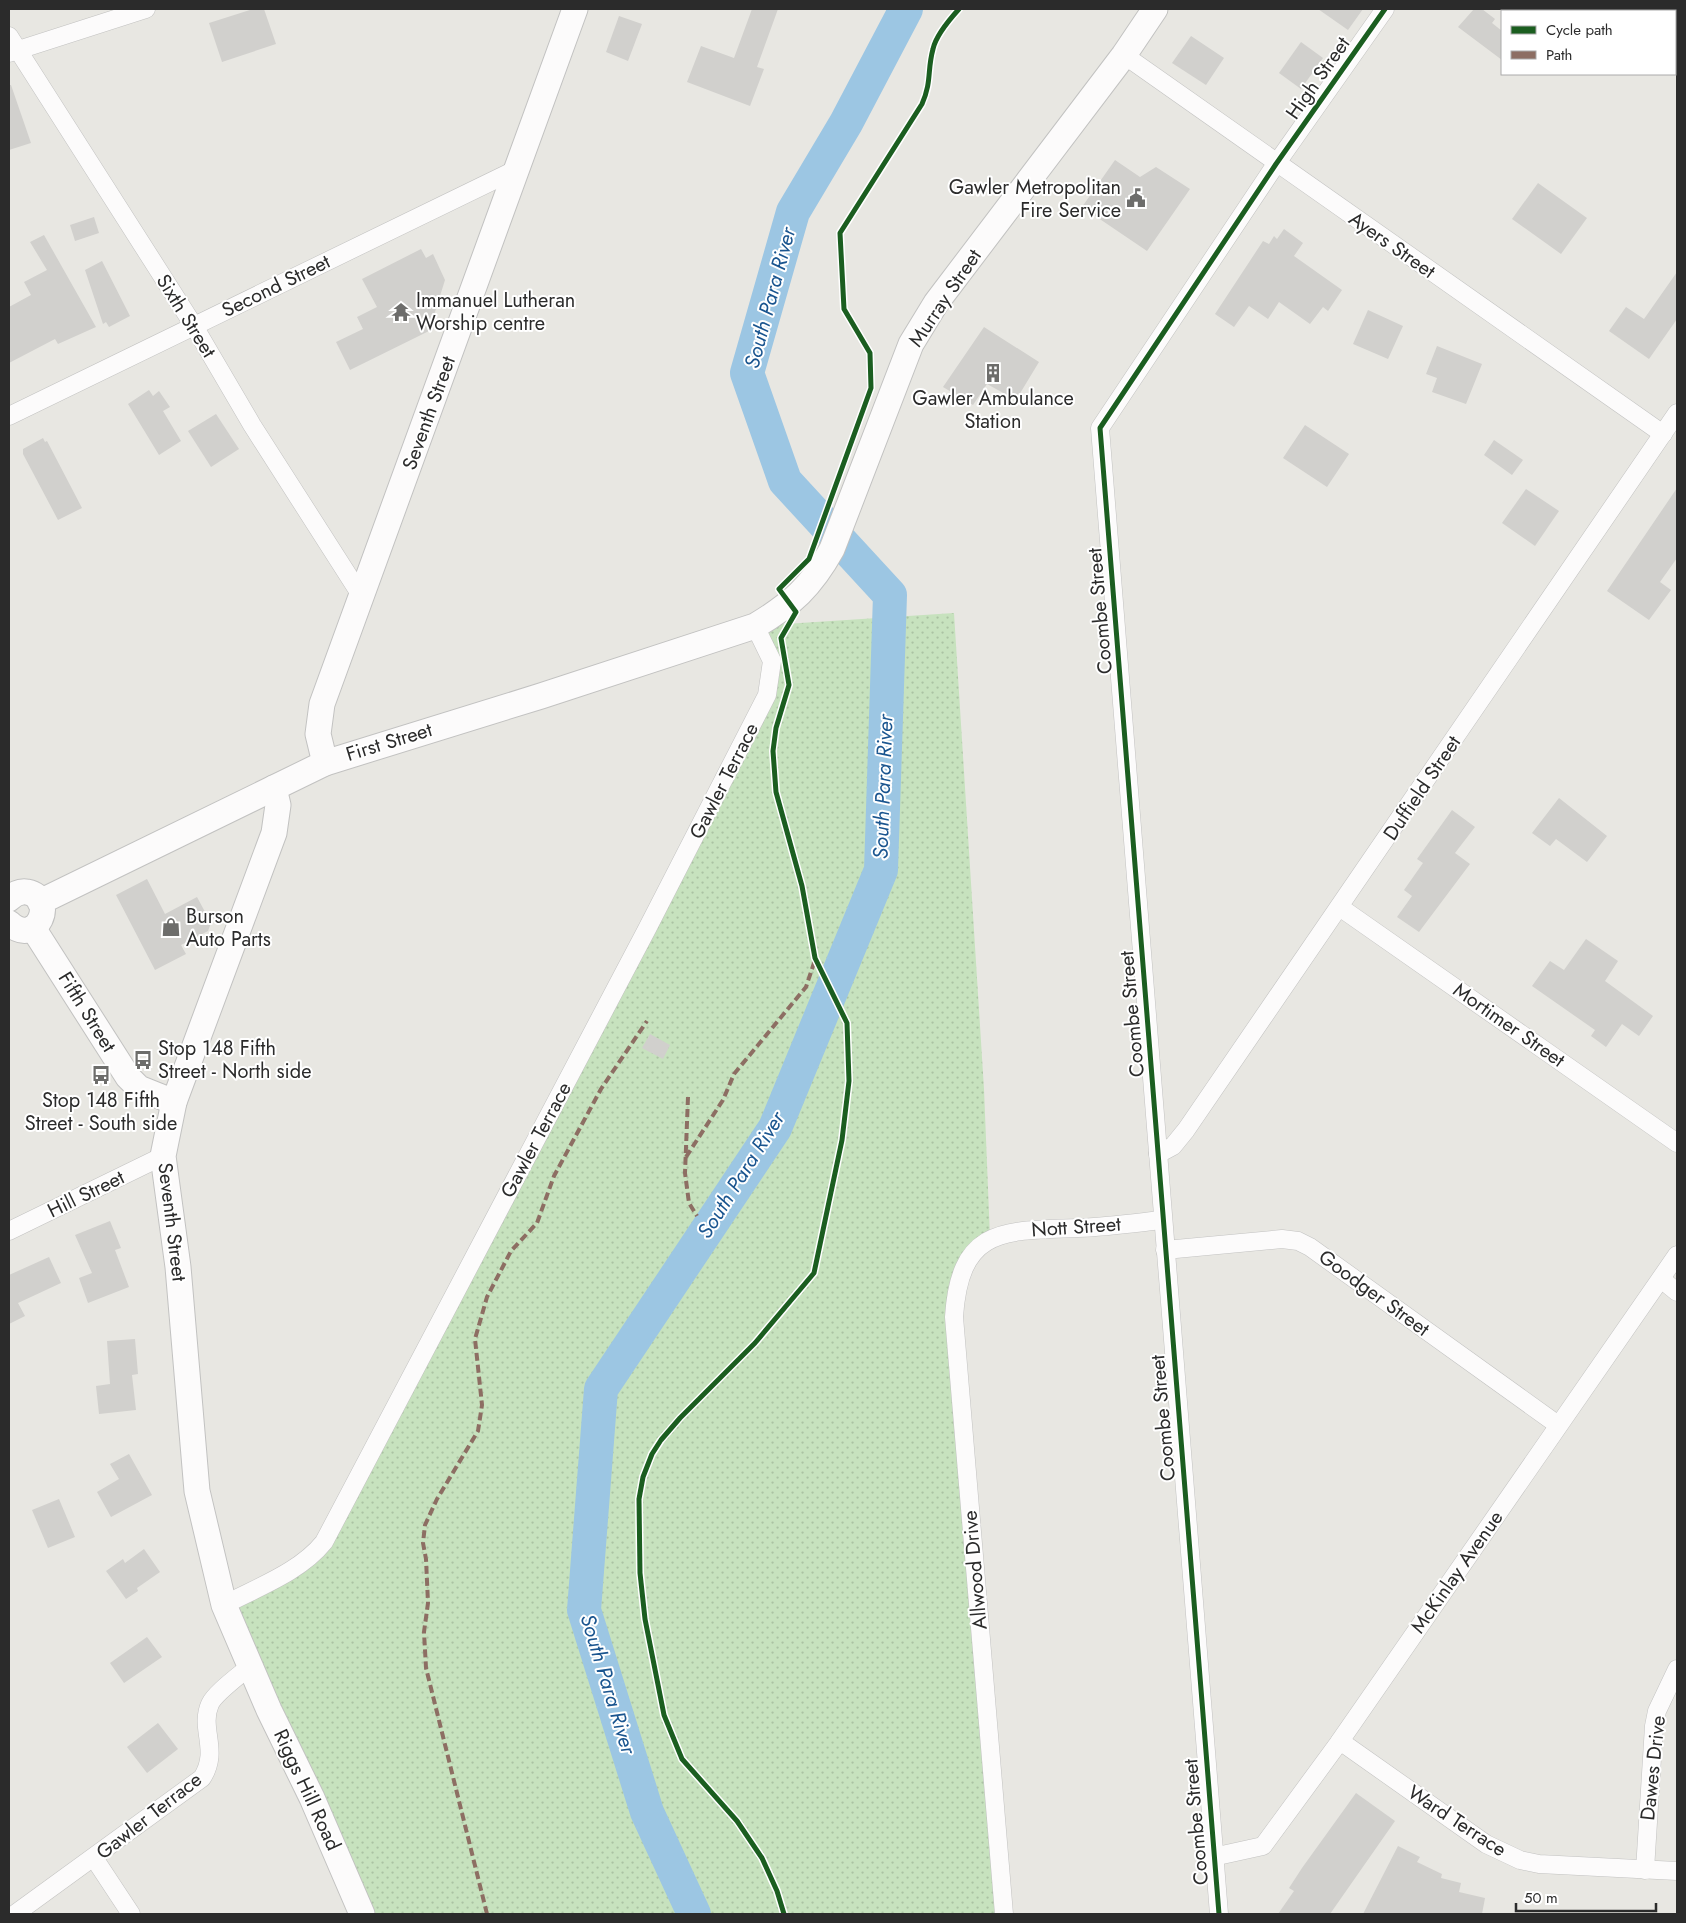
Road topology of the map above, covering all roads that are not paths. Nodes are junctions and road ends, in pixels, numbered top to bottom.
1 (146, 9) edge
2 (575, 9) edge
3 (1155, 9) edge
4 (1385, 9) edge
5 (12, 46) edge
6 (1124, 56) junction
7 (1276, 164) junction
8 (517, 169) junction
9 (194, 326) junction
10 (1677, 413) edge
11 (9, 416) edge
12 (1663, 434) junction
13 (362, 597) junction
14 (755, 626) junction
15 (326, 763) junction
16 (274, 788) junction
17 (10, 895) edge
18 (40, 902) junction
19 (1340, 908) junction
20 (9, 923) edge
21 (33, 928) junction
22 (174, 1102) junction
23 (1677, 1143) edge
24 (1158, 1154) junction
25 (163, 1156) junction
26 (1162, 1220) junction
27 (9, 1231) edge
28 (990, 1238) joint
29 (1164, 1250) junction
30 (1677, 1255) edge
31 (1661, 1278) junction
32 (1677, 1292) edge
33 (1558, 1425) junction
34 (224, 1605) junction
35 (250, 1667) junction
36 (1677, 1669) edge
37 (1340, 1741) junction
38 (94, 1858) junction
39 (1214, 1858) junction
40 (1645, 1870) junction
41 (1677, 1871) edge
42 (15, 1914) edge
43 (131, 1914) edge
44 (362, 1914) edge
45 (1004, 1914) edge
46 (1219, 1914) edge

1 - 5 street
2 - 8 main road, Seventh Street
3 - 6 main road, Murray Street
4 - 7 street, High Street
5 - 9 street, Sixth Street
6 - 7 street, Ayers Street
6 - 14 main road, Murray Street
7 - 12 street, Ayers Street
7 - 24 street, Coombe Street
8 - 9 street, Second Street
8 - 13 main road, Seventh Street
9 - 11 street, Second Street
9 - 13 street, Sixth Street
10 - 12 street, Duffield Street
12 - 19 street, Duffield Street
13 - 15 main road, Seventh Street
14 - 15 main road, First Street
14 - 34 street, Gawler Terrace
15 - 16 main road, First Street
16 - 18 main road, First Street
16 - 22 main road, Seventh Street
17 - 18 main road
18 - 21 main road
19 - 23 street, Mortimer Street
19 - 24 street, Duffield Street
20 - 21 main road
21 - 22 main road, Fifth Street
22 - 25 main road, Seventh Street
24 - 26 street, Coombe Street
25 - 27 street, Hill Street
25 - 34 main road, Seventh Street
26 - 28 street, Nott Street
26 - 29 street, Coombe Street
28 - 45 street, Allwood Drive
29 - 33 street, Goodger Street
29 - 39 street, Coombe Street
30 - 31 street, McKinlay Avenue
31 - 32 street
31 - 33 street, McKinlay Avenue
33 - 37 street, McKinlay Avenue
34 - 35 main road, Seventh Street
35 - 38 street, Gawler Terrace
35 - 44 main road, Riggs Hill Road
36 - 40 street, Dawes Drive
37 - 39 street, McKinlay Avenue
37 - 40 street, Ward Terrace
38 - 42 street, Gawler Terrace
38 - 43 street
39 - 46 street, Coombe Street
40 - 41 street, Ward Terrace

